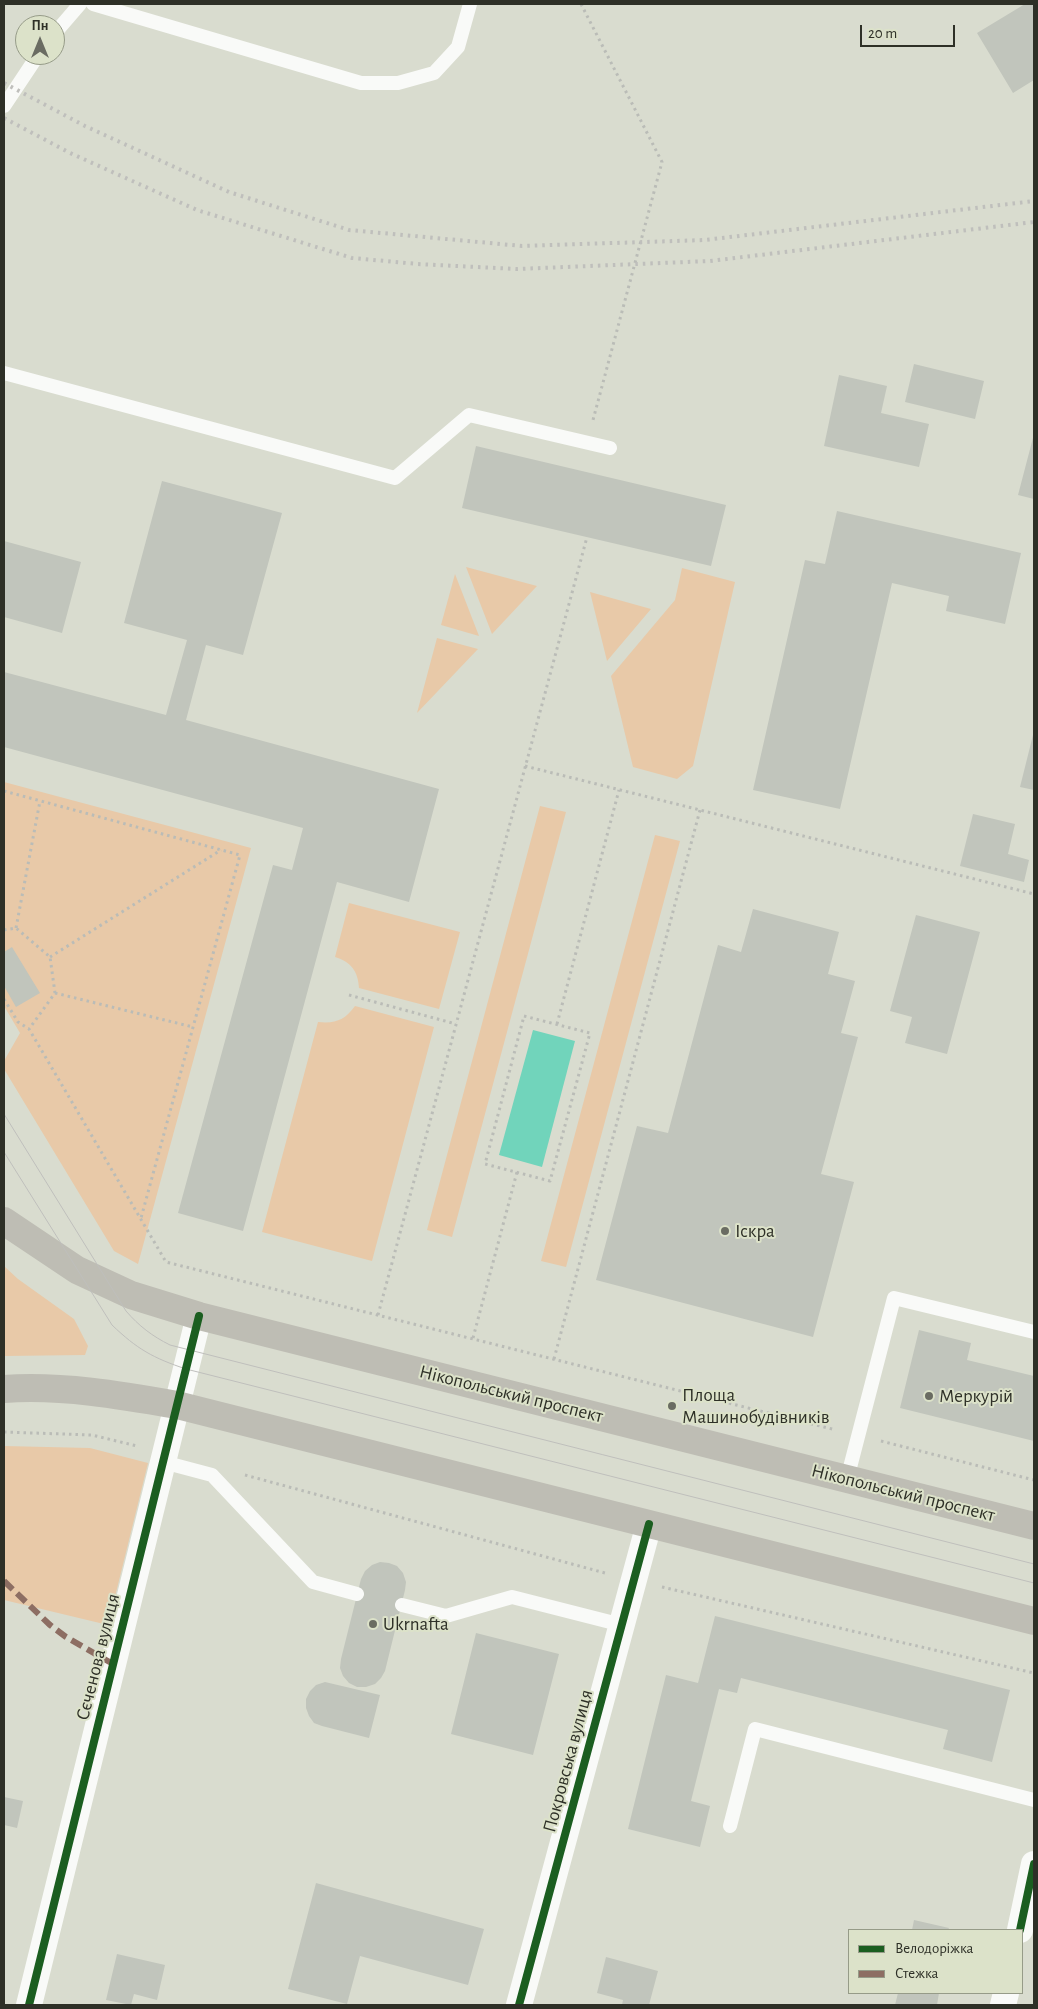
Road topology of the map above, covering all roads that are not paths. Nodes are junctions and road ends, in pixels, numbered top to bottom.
1 (80, 4) edge
2 (93, 4) edge
3 (470, 4) edge
4 (65, 21) edge
5 (30, 65) edge
6 (4, 106) edge
7 (4, 373) edge
8 (610, 448) dead end
9 (4, 1221) edge
10 (199, 1316) junction
11 (1034, 1332) edge
12 (4, 1389) edge
13 (177, 1405) junction
14 (164, 1458) junction
15 (847, 1479) junction
16 (649, 1524) junction
17 (1034, 1526) edge
18 (357, 1594) dead end
19 (402, 1605) dead end
20 (1034, 1621) edge
21 (622, 1625) junction
22 (1034, 1800) edge
23 (730, 1826) dead end
24 (1034, 1864) edge
25 (1020, 1929) edge
26 (29, 2005) edge
27 (519, 2005) edge

1 - 4 lane
2 - 3 lane
5 - 6 lane
7 - 8 lane
9 - 10 main road, Нікопольський проспект
10 - 13 street, Сєченова вулиця
10 - 15 main road, Нікопольський проспект
11 - 15 lane
12 - 13 main road
13 - 14 street, Сєченова вулиця
13 - 16 main road
14 - 18 lane
14 - 26 street, Сєченова вулиця
15 - 17 main road, Нікопольський проспект
16 - 20 main road
16 - 21 street, Покровська вулиця
19 - 21 lane
21 - 27 street, Покровська вулиця
22 - 23 lane
24 - 25 street

